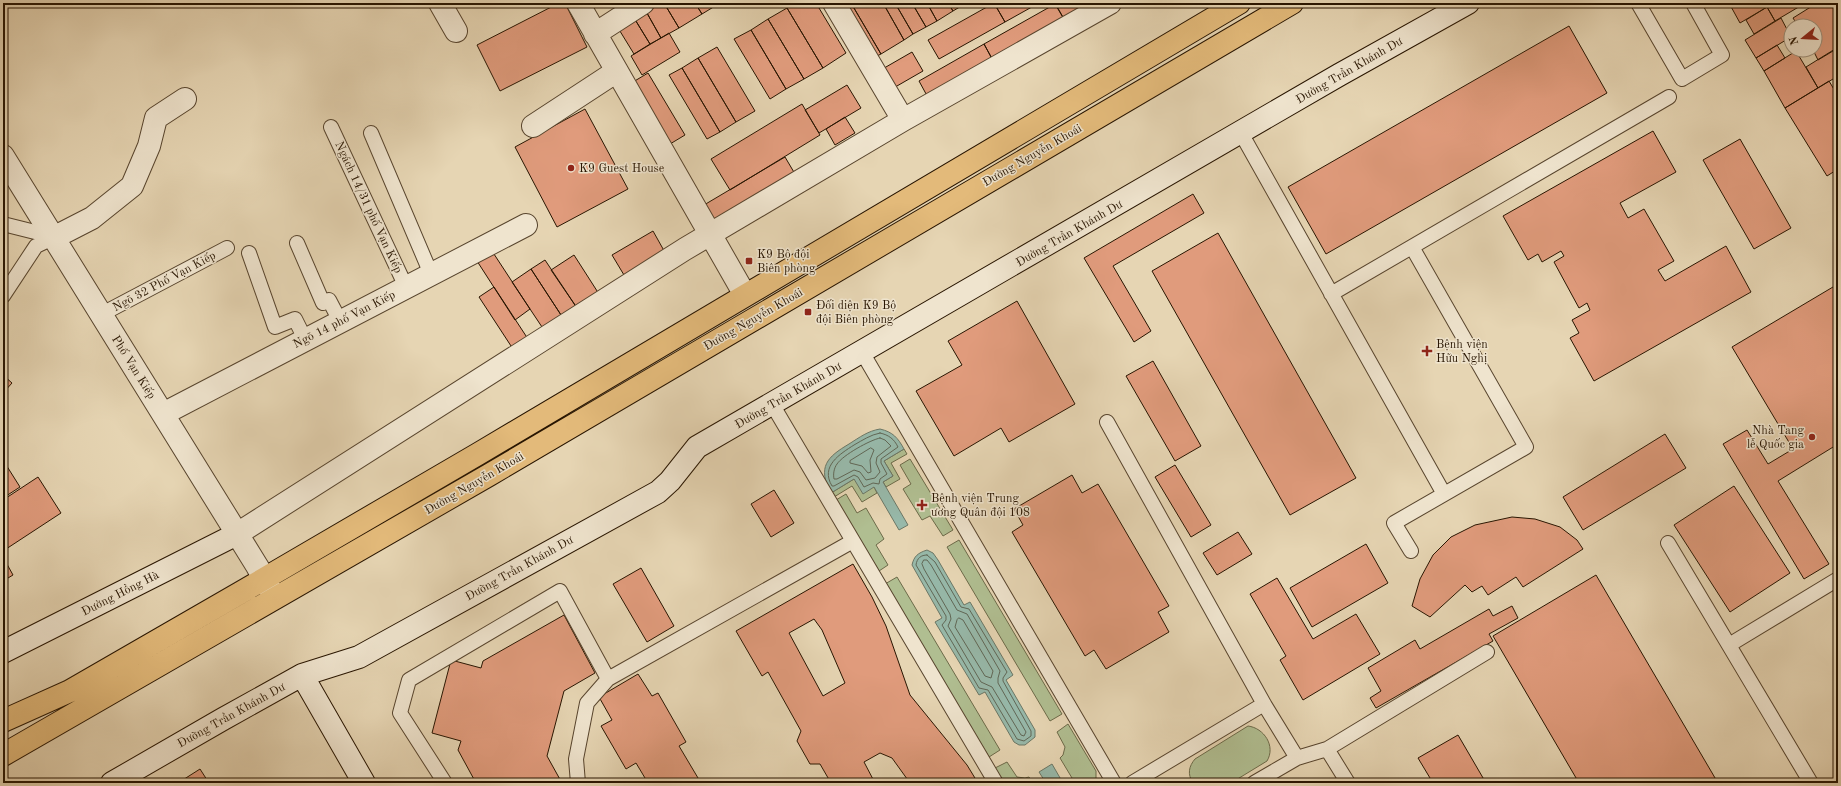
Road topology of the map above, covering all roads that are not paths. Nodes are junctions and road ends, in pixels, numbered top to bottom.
1 (440, 3) edge
2 (578, 3) edge
3 (643, 3) edge
4 (834, 3) edge
5 (1110, 3) edge
6 (1239, 3) edge
7 (1292, 3) edge
8 (1468, 3) edge
9 (1638, 3) edge
10 (1692, 3) edge
11 (456, 31) dead end
12 (595, 34) junction
13 (617, 71) junction
14 (1669, 97) dead end
15 (185, 100) dead end
16 (903, 120) junction
17 (533, 126) dead end
18 (332, 127) dead end
19 (371, 133) dead end
20 (1241, 134) junction
21 (3, 156) edge
22 (3, 224) edge
23 (526, 225) dead end
24 (711, 234) junction
25 (55, 238) junction
26 (297, 243) dead end
27 (1412, 247) junction
28 (227, 248) dead end
29 (249, 253) dead end
30 (432, 274) junction
31 (406, 287) junction
32 (1331, 294) junction
33 (745, 295) junction
34 (3, 296) edge
35 (102, 314) junction
36 (340, 321) junction
37 (305, 340) junction
38 (862, 352) junction
39 (772, 404) junction
40 (163, 414) junction
41 (1107, 422) dead end
42 (1444, 494) junction
43 (237, 534) junction
44 (853, 541) junction
45 (1668, 543) dead end
46 (1411, 551) dead end
47 (264, 578) junction
48 (1838, 579) edge
49 (275, 598) junction
50 (1729, 645) junction
51 (3, 652) edge
52 (1487, 652) dead end
53 (302, 676) junction
54 (608, 679) junction
55 (1264, 704) junction
56 (3, 721) edge
57 (1328, 749) junction
58 (3, 756) edge
59 (1297, 758) junction
60 (1257, 782) edge
61 (112, 783) edge
62 (364, 783) edge
63 (445, 783) edge
64 (578, 783) edge
65 (996, 783) edge
66 (1114, 783) edge
67 (1132, 783) edge
68 (1348, 783) edge
69 (1811, 783) edge

1 - 11 street
2 - 12 street
3 - 12 street
4 - 16 street
5 - 16 street
6 - 33 main road, Đường Nguyễn Khoái
7 - 49 main road, Đường Nguyễn Khoái
8 - 20 street, Đường Trần Khánh Dư
9 - 10 lane
12 - 13 street
13 - 17 street
13 - 24 street
14 - 27 lane
15 - 25 street
16 - 24 street
18 - 31 lane, Ngách 14/31 phố Vạn Kiếp
19 - 30 lane
20 - 32 lane
20 - 38 street, Đường Trần Khánh Dư
21 - 25 street, Phố Vạn Kiếp
22 - 25 lane
23 - 30 street, Ngõ 14 phố Vạn Kiếp
24 - 33 street
24 - 43 street
25 - 34 lane
25 - 35 street, Phố Vạn Kiếp
26 - 36 lane
27 - 32 lane
27 - 42 lane
28 - 35 lane, Ngõ 32 Phố Vạn Kiếp
29 - 37 lane
30 - 31 street, Ngõ 14 phố Vạn Kiếp
31 - 36 street, Ngõ 14 phố Vạn Kiếp
32 - 42 lane
33 - 47 main road, Đường Nguyễn Khoái
35 - 40 street, Phố Vạn Kiếp
36 - 37 street, Ngõ 14 phố Vạn Kiếp
37 - 40 street, Ngõ 14 phố Vạn Kiếp
38 - 39 street, Đường Trần Khánh Dư
38 - 66 lane
39 - 44 lane
39 - 53 street, Đường Trần Khánh Dư
40 - 43 street, Phố Vạn Kiếp
41 - 55 lane
42 - 46 lane
43 - 47 street, Phố Vạn Kiếp
43 - 51 street, Đường Hồng Hà
44 - 54 lane
44 - 65 lane
45 - 50 lane
47 - 49 street, Phố Vạn Kiếp
47 - 56 main road
48 - 50 lane
49 - 58 main road
50 - 69 lane
52 - 57 lane
53 - 61 street, Đường Trần Khánh Dư
53 - 62 street
54 - 63 lane
54 - 64 lane
55 - 59 lane
55 - 67 lane
57 - 59 lane
57 - 68 lane
59 - 60 lane

